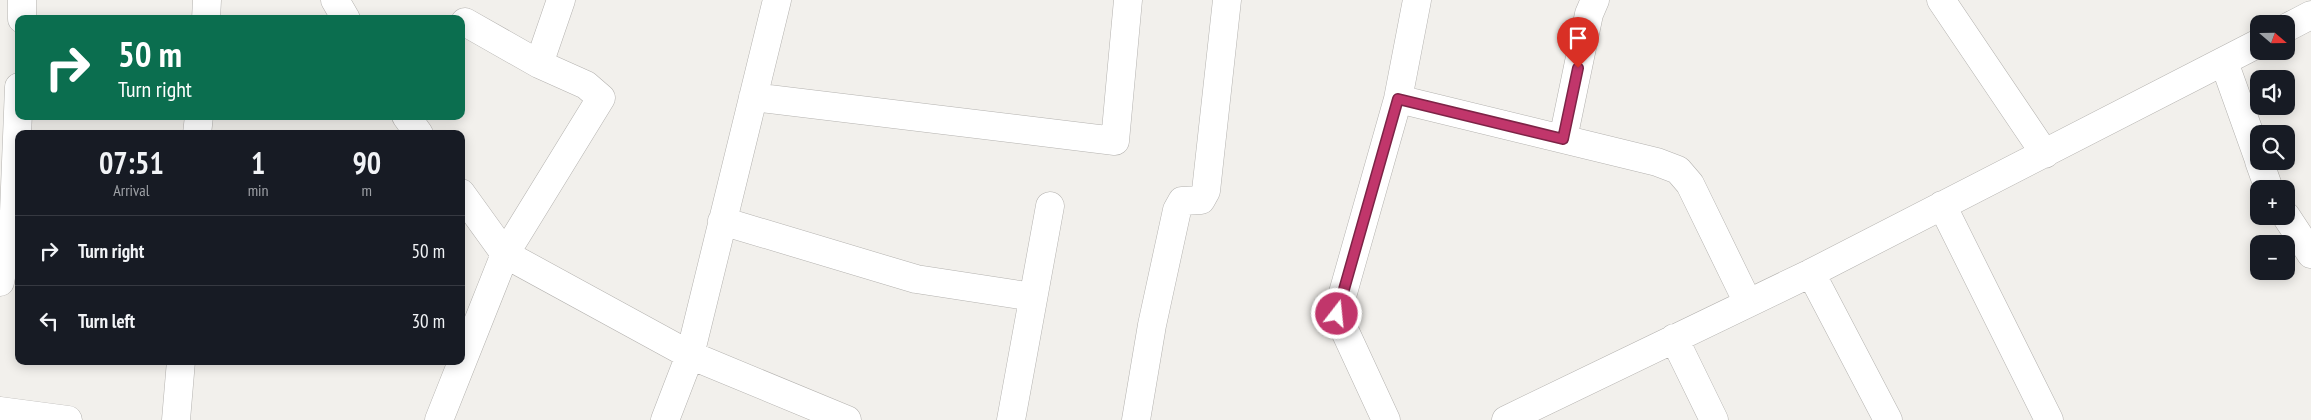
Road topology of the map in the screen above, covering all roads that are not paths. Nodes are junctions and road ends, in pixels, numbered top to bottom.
1 (22, 0) edge
2 (207, 0) edge
3 (335, 0) edge
4 (561, 0) edge
5 (776, 0) edge
6 (1128, 0) edge
7 (1227, 0) edge
8 (1417, 0) edge
9 (1594, 0) edge
10 (1940, 0) edge
11 (22, 15) edge
12 (206, 15) edge
13 (344, 15) edge
14 (2311, 15) edge
15 (465, 22) dead end
16 (2295, 23) edge
17 (2250, 48) edge
18 (2224, 62) junction
19 (539, 64) junction
20 (753, 97) junction
21 (1398, 99) junction
22 (16, 120) edge
23 (2250, 136) edge
24 (1563, 139) junction
25 (2045, 154) junction
26 (465, 199) edge
27 (1942, 205) junction
28 (1050, 206) dead end
29 (7, 211) edge
30 (722, 221) junction
31 (2292, 225) edge
32 (505, 254) junction
33 (2311, 254) edge
34 (1811, 273) junction
35 (0, 282) edge
36 (1033, 297) junction
37 (1748, 303) junction
38 (469, 324) edge
39 (465, 337) edge
40 (1674, 338) junction
41 (690, 354) junction
42 (181, 365) edge
43 (456, 365) edge
44 (0, 411) edge
45 (68, 420) edge
46 (176, 420) edge
47 (439, 420) edge
48 (665, 420) edge
49 (847, 420) edge
50 (1012, 420) edge
51 (1136, 420) edge
52 (1386, 420) edge
53 (1506, 420) edge
54 (1714, 420) edge
55 (1888, 420) edge
56 (2049, 420) edge

1 - 11 street
2 - 12 street
3 - 13 street
4 - 19 street
5 - 20 street
6 - 20 street
7 - 51 street
8 - 21 street
9 - 24 street
10 - 25 street
14 - 16 street
15 - 19 street
17 - 18 street
18 - 23 street
18 - 25 street
19 - 32 street
20 - 30 street
21 - 24 street
21 - 52 street
22 - 29 street
24 - 37 street
25 - 27 street
26 - 32 street
27 - 34 street
27 - 56 street
28 - 36 street
29 - 35 street
30 - 36 street
30 - 41 street
31 - 33 street
32 - 38 street
32 - 41 street
34 - 37 street
34 - 55 street
36 - 50 street
37 - 40 street
38 - 39 street
40 - 53 street
40 - 54 street
41 - 48 street
41 - 49 street
42 - 46 street
43 - 47 street
44 - 45 street

